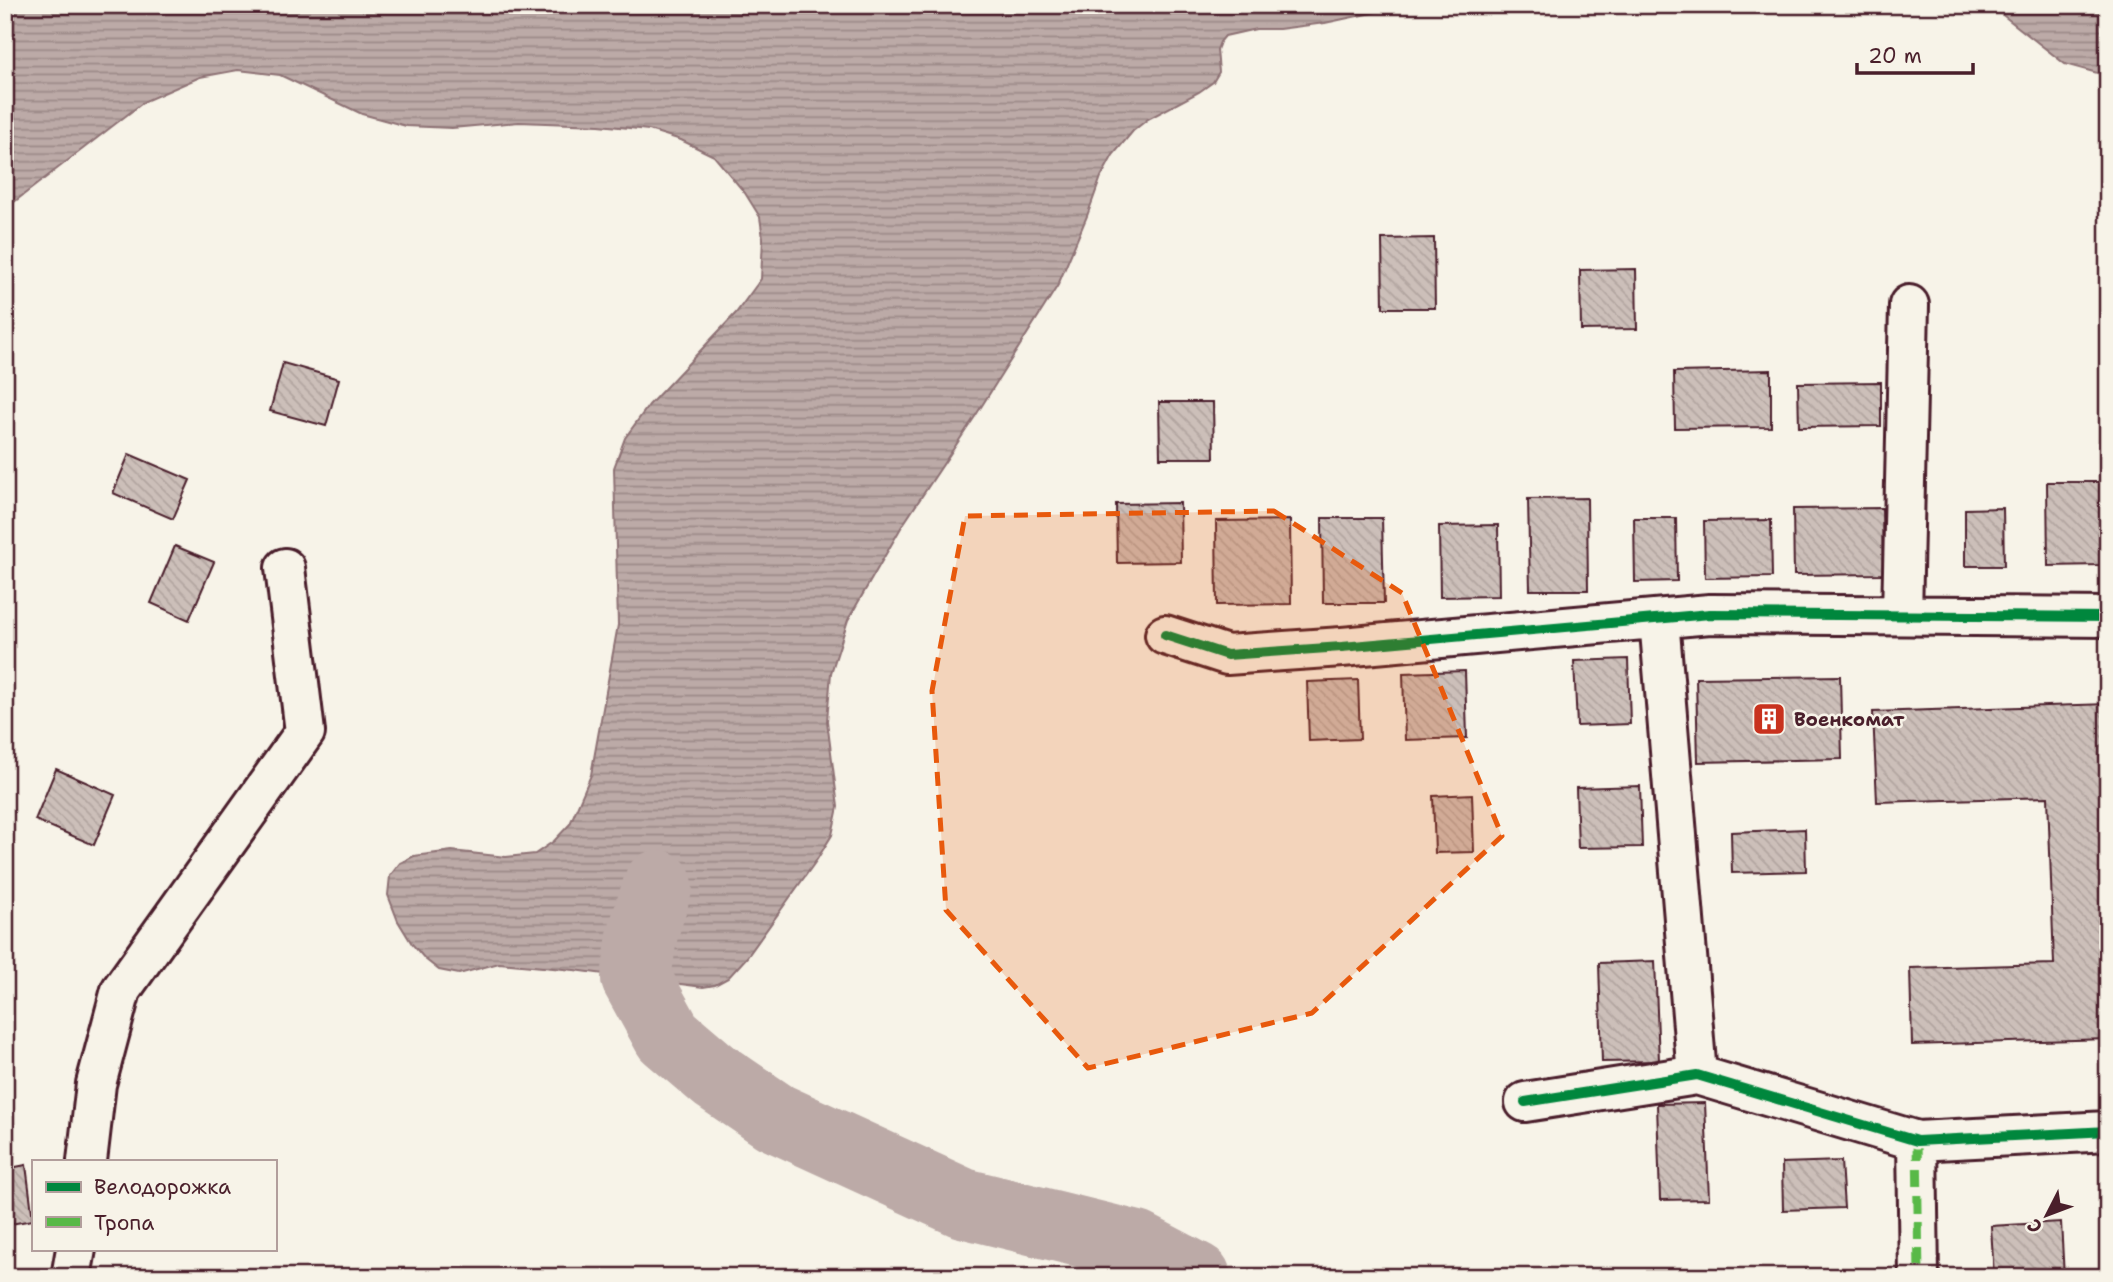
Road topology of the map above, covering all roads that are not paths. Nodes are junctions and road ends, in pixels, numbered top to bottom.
1 (1909, 305) dead end
2 (285, 568) dead end
3 (1902, 615) junction
4 (2108, 617) edge
5 (1659, 619) junction
6 (1165, 635) dead end
7 (1697, 1075) junction
8 (1525, 1102) dead end
9 (2108, 1131) edge
10 (1917, 1141) junction
11 (87, 1160) edge
12 (76, 1250) edge
13 (71, 1277) edge
14 (1919, 1277) edge

1 - 3 street
2 - 11 street
3 - 4 street
3 - 5 street
5 - 6 street
5 - 7 street
7 - 8 street
7 - 10 street
9 - 10 street
10 - 14 street
12 - 13 street

